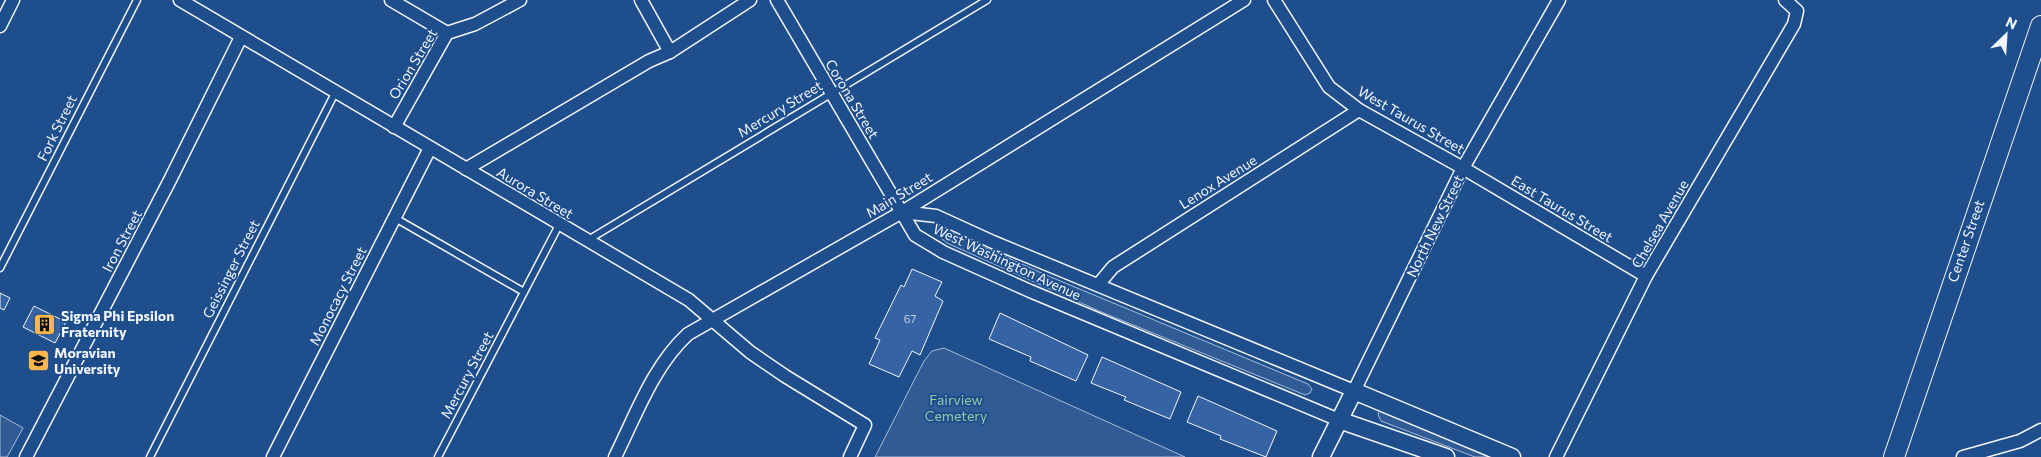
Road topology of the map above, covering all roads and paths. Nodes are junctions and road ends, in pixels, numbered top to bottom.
1 (13, 0) edge
2 (137, 0) edge
3 (180, 0) edge
4 (391, 0) edge
5 (520, 0) edge
6 (640, 0) edge
7 (750, 0) edge
8 (777, 0) edge
9 (988, 0) edge
10 (1244, 0) edge
11 (1274, 0) edge
12 (1559, 0) edge
13 (1785, 0) edge
14 (0, 26) edge
15 (2041, 26) edge
16 (447, 33) junction
17 (241, 37) junction
18 (670, 52) junction
19 (335, 93) junction
20 (830, 93) junction
21 (1359, 110) junction
22 (394, 127) junction
23 (430, 148) junction
24 (1463, 168) junction
25 (466, 169) junction
26 (902, 212) junction
27 (395, 218) junction
28 (559, 225) junction
29 (587, 241) junction
30 (0, 268) edge
31 (1646, 276) junction
32 (1098, 285) junction
33 (524, 292) junction
34 (712, 322) junction
35 (1354, 391) junction
36 (1339, 420) junction
37 (2041, 430) edge
38 (26, 457) edge
39 (150, 457) edge
40 (273, 457) edge
41 (438, 457) edge
42 (615, 457) edge
43 (850, 457) edge
44 (1321, 457) edge
45 (1446, 457) edge
46 (1512, 457) edge
47 (1556, 457) edge
48 (1894, 457) edge
49 (1963, 457) edge

1 - 14 street
2 - 30 lane, Fork Street
3 - 17 street, Aurora Street
4 - 16 street
5 - 16 street, Orion Street
6 - 18 street
7 - 18 street
8 - 20 street, Corona Street
9 - 20 lane, Mercury Street
10 - 26 street, Main Street
11 - 21 street, West Taurus Street
12 - 24 street, North New Street
13 - 31 street, Chelsea Avenue
15 - 48 main road, Center Street
16 - 22 street, Orion Street
17 - 19 street, Aurora Street
17 - 38 street, Iron Street
18 - 25 street
19 - 22 street, Aurora Street
19 - 39 lane, Geissinger Street
20 - 26 street, Corona Street
20 - 29 lane, Mercury Street
21 - 24 street, West Taurus Street
21 - 32 street, Lenox Avenue
22 - 23 street, Aurora Street
23 - 25 street, Aurora Street
23 - 27 street, Monocacy Street
24 - 31 street, East Taurus Street
24 - 35 street, North New Street
25 - 28 street, Aurora Street
26 - 32 street, West Washington Avenue
26 - 34 street, Main Street
26 - 36 street, West Washington Avenue
27 - 33 lane
27 - 40 street, Monocacy Street
28 - 29 street, Aurora Street
28 - 33 lane, Mercury Street
29 - 34 street, Aurora Street
31 - 47 street, Chelsea Avenue
32 - 35 street, West Washington Avenue
33 - 41 lane, Mercury Street
34 - 42 street, Main Street
34 - 43 street, Aurora Street
35 - 36 street, North New Street
35 - 46 street
36 - 44 street, North New Street
36 - 45 street
37 - 49 street

